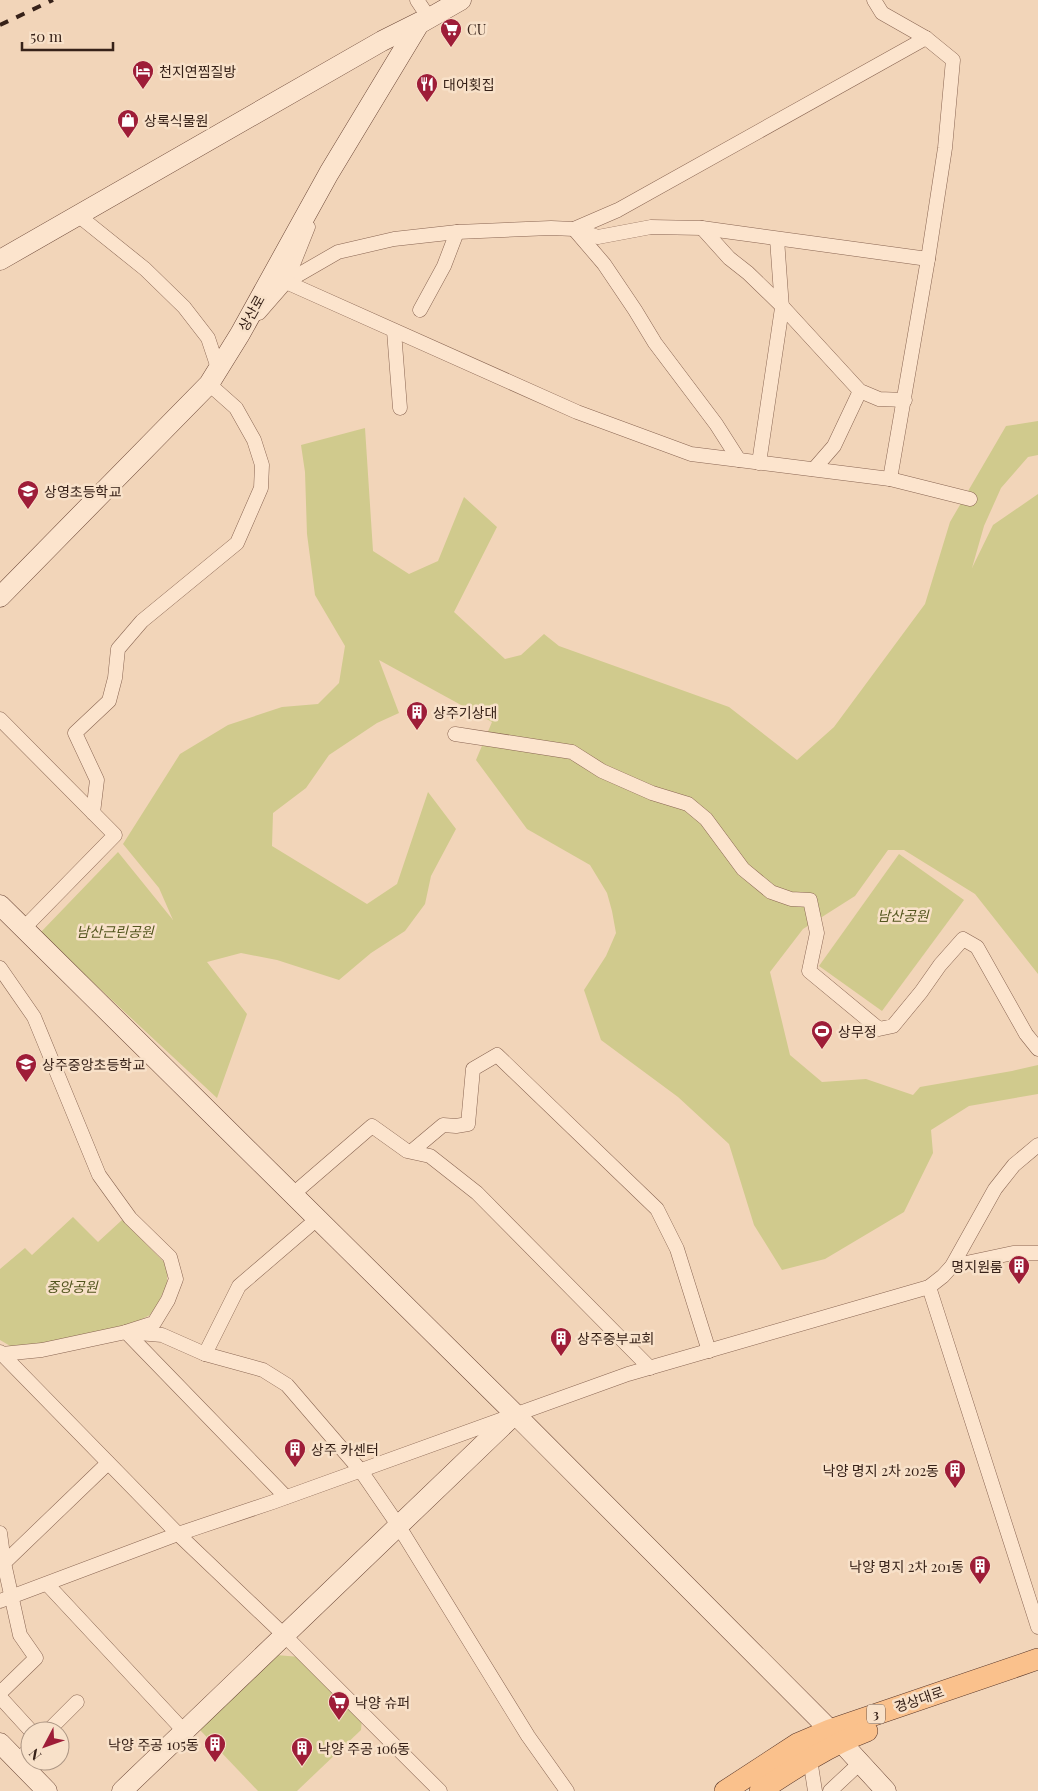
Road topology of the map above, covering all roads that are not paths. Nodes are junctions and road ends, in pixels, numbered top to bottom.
1 (417, 0) edge
2 (461, 0) edge
3 (874, 0) edge
4 (429, 18) junction
5 (926, 38) junction
6 (329, 173) junction
7 (79, 216) junction
8 (702, 228) junction
9 (574, 229) junction
10 (457, 232) junction
11 (777, 239) junction
12 (928, 259) junction
13 (0, 260) edge
14 (286, 282) junction
15 (781, 305) junction
16 (420, 310) dead end
17 (394, 332) junction
18 (240, 334) junction
19 (214, 376) junction
20 (860, 391) junction
21 (905, 400) junction
22 (400, 408) dead end
23 (739, 460) junction
24 (760, 463) junction
25 (814, 469) junction
26 (890, 479) junction
27 (970, 498) dead end
28 (0, 597) edge
29 (0, 719) edge
30 (455, 734) dead end
31 (93, 813) junction
32 (0, 905) edge
33 (23, 929) junction
34 (0, 968) edge
35 (1038, 1049) edge
36 (1038, 1145) edge
37 (412, 1151) junction
38 (292, 1195) junction
39 (317, 1219) junction
40 (1038, 1253) edge
41 (952, 1266) junction
42 (928, 1287) junction
43 (126, 1332) junction
44 (709, 1351) junction
45 (205, 1354) junction
46 (2, 1359) edge
47 (650, 1368) junction
48 (515, 1414) junction
49 (108, 1463) junction
50 (361, 1471) junction
51 (286, 1497) junction
52 (398, 1525) junction
53 (0, 1533) edge
54 (178, 1534) junction
55 (4, 1563) junction
56 (47, 1584) junction
57 (5, 1599) edge
58 (1038, 1627) edge
59 (284, 1635) junction
60 (1038, 1659) edge
61 (1038, 1674) edge
62 (0, 1692) edge
63 (0, 1697) edge
64 (77, 1702) dead end
65 (22, 1721) edge
66 (58, 1721) edge
67 (184, 1731) junction
68 (835, 1736) junction
69 (0, 1744) edge
70 (20, 1753) edge
71 (810, 1759) junction
72 (860, 1764) junction
73 (34, 1771) edge
74 (47, 1791) edge
75 (122, 1791) edge
76 (440, 1791) edge
77 (567, 1791) edge
78 (725, 1791) edge
79 (760, 1791) edge
80 (815, 1791) edge
81 (830, 1791) edge
82 (886, 1791) edge

1 - 4 street
2 - 4 street, 상산로
3 - 5 street
4 - 6 street, 상산로
4 - 7 street
5 - 9 street
5 - 12 street
6 - 14 street
6 - 18 street, 상산로
7 - 13 street
7 - 19 street
8 - 9 street
8 - 11 street
8 - 15 street
9 - 10 street
9 - 23 street
10 - 14 street
10 - 16 street
11 - 12 street
11 - 15 street
12 - 21 street
14 - 17 street
14 - 18 street
15 - 20 street
15 - 24 street
17 - 22 street
17 - 23 street
18 - 19 street, 상산로
19 - 28 street, 상산로
19 - 31 street
20 - 21 street
20 - 25 street
21 - 26 street
23 - 24 street
24 - 25 street
25 - 26 street
26 - 27 street
29 - 31 street
30 - 35 street
31 - 33 street
32 - 33 street
33 - 38 street
34 - 43 street
36 - 41 street
37 - 38 street
37 - 44 street
37 - 47 street
38 - 39 street
39 - 45 street
39 - 48 street
40 - 41 street
41 - 42 street
42 - 44 street
42 - 58 street
43 - 45 street
43 - 46 street
43 - 51 street
44 - 47 street
45 - 50 street
46 - 49 street
47 - 48 street
48 - 50 street
48 - 52 street
48 - 68 street
49 - 54 street
49 - 55 street
50 - 51 street
50 - 52 street
51 - 54 street
52 - 59 street
52 - 77 street
53 - 55 street
54 - 56 street
54 - 59 street
55 - 57 street
56 - 57 street
56 - 67 street
57 - 62 street
59 - 67 street
59 - 76 street
60 - 68 main road, 경상대로 / 3
61 - 68 main road, 경상대로 / 3
63 - 65 street
64 - 66 street
67 - 75 street
68 - 71 main road, 경상대로 / 3
68 - 72 street
68 - 78 main road, 경상대로 / 3
69 - 70 street
71 - 79 main road, 경상대로 / 3
71 - 80 street
72 - 81 street
72 - 82 street
73 - 74 street

